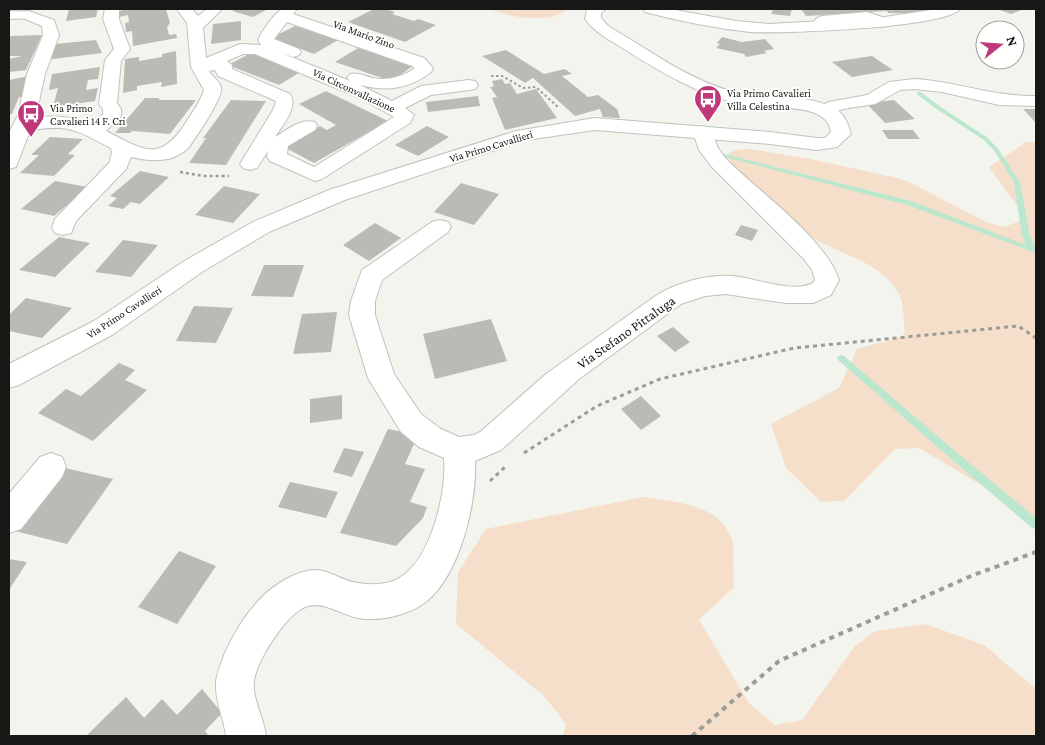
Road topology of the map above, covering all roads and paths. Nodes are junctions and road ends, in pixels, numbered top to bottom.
1 (112, 9) edge
2 (184, 9) edge
3 (215, 9) edge
4 (599, 9) edge
5 (650, 9) edge
6 (954, 9) edge
7 (34, 12) edge
8 (289, 12) edge
9 (9, 15) edge
10 (822, 21) dead end
11 (883, 22) junction
12 (9, 26) edge
13 (196, 26) junction
14 (434, 58) dead end
15 (200, 67) junction
16 (469, 84) joint
17 (418, 86) dead end
18 (368, 94) junction
19 (1036, 101) edge
20 (390, 106) junction
21 (824, 111) junction
22 (23, 125) junction
23 (308, 126) dead end
24 (572, 126) junction
25 (94, 132) junction
26 (703, 132) junction
27 (120, 146) junction
28 (9, 163) edge
29 (250, 164) dead end
30 (440, 227) dead end
31 (63, 228) dead end
32 (1036, 338) edge
33 (9, 377) edge
34 (458, 450) junction
35 (518, 457) dead end
36 (511, 462) dead end
37 (51, 467) dead end
38 (9, 518) edge
39 (452, 518) junction
40 (1036, 552) edge
41 (246, 736) edge
42 (692, 736) edge

1 - 25 street
2 - 13 street
3 - 13 street
4 - 21 street
5 - 11 street
6 - 11 street
7 - 9 street
7 - 12 street
7 - 22 street
8 - 8 street
8 - 14 street, Via Mario Zino
10 - 11 street
13 - 15 street
15 - 18 street, Via Circonvallazione
15 - 27 street
15 - 29 street
16 - 20 street
16 - 24 path
17 - 18 street
18 - 20 street, Via Circonvallazione
19 - 21 street
20 - 23 street, Via Circonvallazione
21 - 26 street, Via Primo Cavallieri
22 - 25 street
22 - 28 street
24 - 26 street, Via Primo Cavallieri
24 - 33 street, Via Primo Cavallieri
25 - 27 street
26 - 34 street, Via Stefano Pittaluga
27 - 31 street
30 - 34 street
32 - 35 path
34 - 39 street
36 - 39 path
37 - 38 street
39 - 41 street
40 - 42 path

